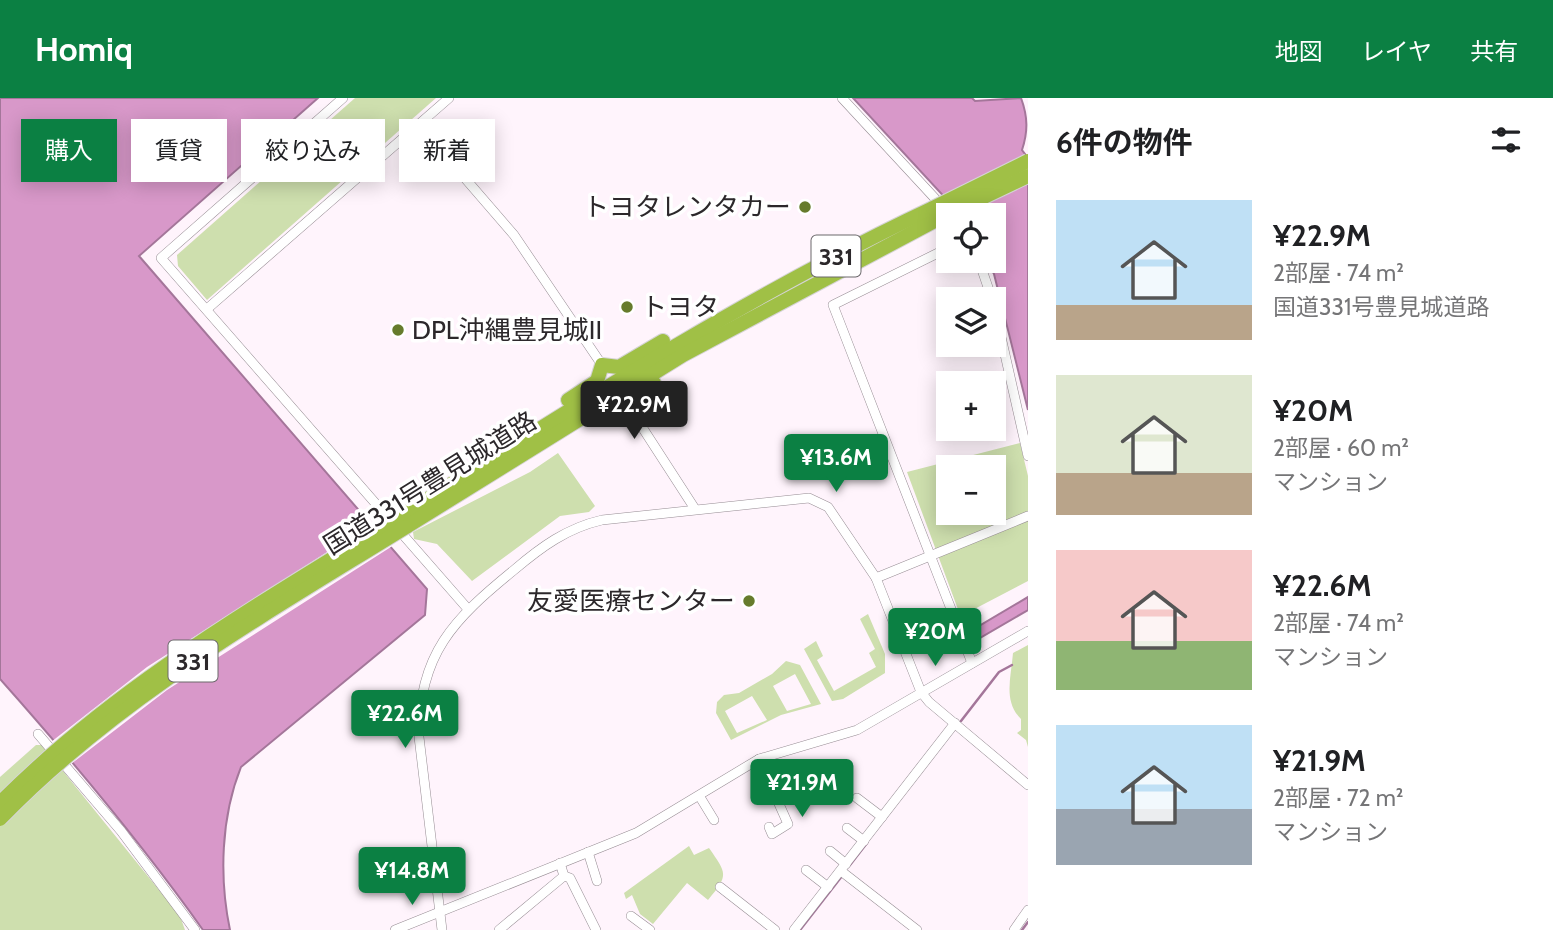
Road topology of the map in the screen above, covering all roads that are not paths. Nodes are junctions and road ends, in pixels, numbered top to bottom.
1 (343, 98) edge
2 (449, 98) edge
3 (842, 98) edge
4 (426, 119) edge
5 (399, 142) edge
6 (1028, 161) edge
7 (1028, 176) edge
8 (468, 182) edge
9 (959, 203) edge
10 (966, 203) edge
11 (936, 208) edge
12 (936, 216) edge
13 (936, 217) edge
14 (903, 237) junction
15 (936, 254) edge
16 (746, 304) junction
17 (206, 309) junction
18 (1006, 357) edge
19 (602, 365) junction
20 (631, 410) junction
21 (1028, 456) edge
22 (497, 462) junction
23 (695, 509) junction
24 (1028, 516) edge
25 (402, 522) junction
26 (930, 556) junction
27 (876, 578) junction
28 (467, 608) junction
29 (1028, 631) edge
30 (972, 663) junction
31 (921, 692) junction
32 (955, 723) junction
33 (38, 734) dead end
34 (759, 759) junction
35 (1028, 785) edge
36 (700, 797) junction
37 (857, 798) dead end
38 (0, 803) edge
39 (882, 817) junction
40 (0, 819) edge
41 (714, 820) dead end
42 (769, 827) dead end
43 (846, 828) dead end
44 (864, 841) junction
45 (830, 851) dead end
46 (588, 852) junction
47 (560, 863) junction
48 (843, 867) junction
49 (806, 870) dead end
50 (564, 876) junction
51 (597, 881) dead end
52 (720, 887) dead end
53 (828, 887) junction
54 (1028, 911) edge
55 (440, 912) junction
56 (631, 916) dead end
57 (195, 930) edge
58 (395, 930) edge
59 (442, 930) edge
60 (499, 930) edge
61 (596, 930) edge
62 (650, 930) edge
63 (775, 930) edge
64 (794, 930) edge
65 (917, 930) edge
66 (1014, 930) edge

1 - 17 street
2 - 4 street
3 - 11 street
5 - 17 street
6 - 9 highway, 国道331号豊見城道路 / 331, bridge
7 - 10 highway, 国道331号豊見城道路 / 331, bridge
8 - 19 street
12 - 16 highway, 国道331号豊見城道路 / 331
13 - 14 highway, 国道331号豊見城道路 / 331
14 - 20 highway
14 - 22 highway, 国道331号豊見城道路 / 331
15 - 26 street
16 - 19 highway
16 - 22 highway, 国道331号豊見城道路 / 331
17 - 28 street
18 - 21 street
19 - 22 highway
20 - 22 highway
20 - 23 street
22 - 25 highway, 国道331号豊見城道路 / 331
23 - 27 street
23 - 28 street
24 - 26 street
25 - 38 highway, 国道331号豊見城道路 / 331, bridge
25 - 40 highway, 国道331号豊見城道路 / 331, bridge
26 - 27 street
26 - 30 street
27 - 31 street
28 - 55 street
29 - 30 street
30 - 31 street
31 - 32 street
31 - 34 street
32 - 35 street
32 - 39 street
33 - 57 street
34 - 36 street
34 - 42 street
36 - 41 street
36 - 46 street
37 - 39 street
39 - 44 street
43 - 44 street
44 - 48 street
45 - 48 street
46 - 47 street
46 - 51 street
47 - 50 street
47 - 55 street
48 - 53 street
48 - 65 street
49 - 53 street
50 - 60 street
50 - 61 street
52 - 63 street
53 - 64 street
54 - 66 street
55 - 58 street
55 - 59 street
56 - 62 street

